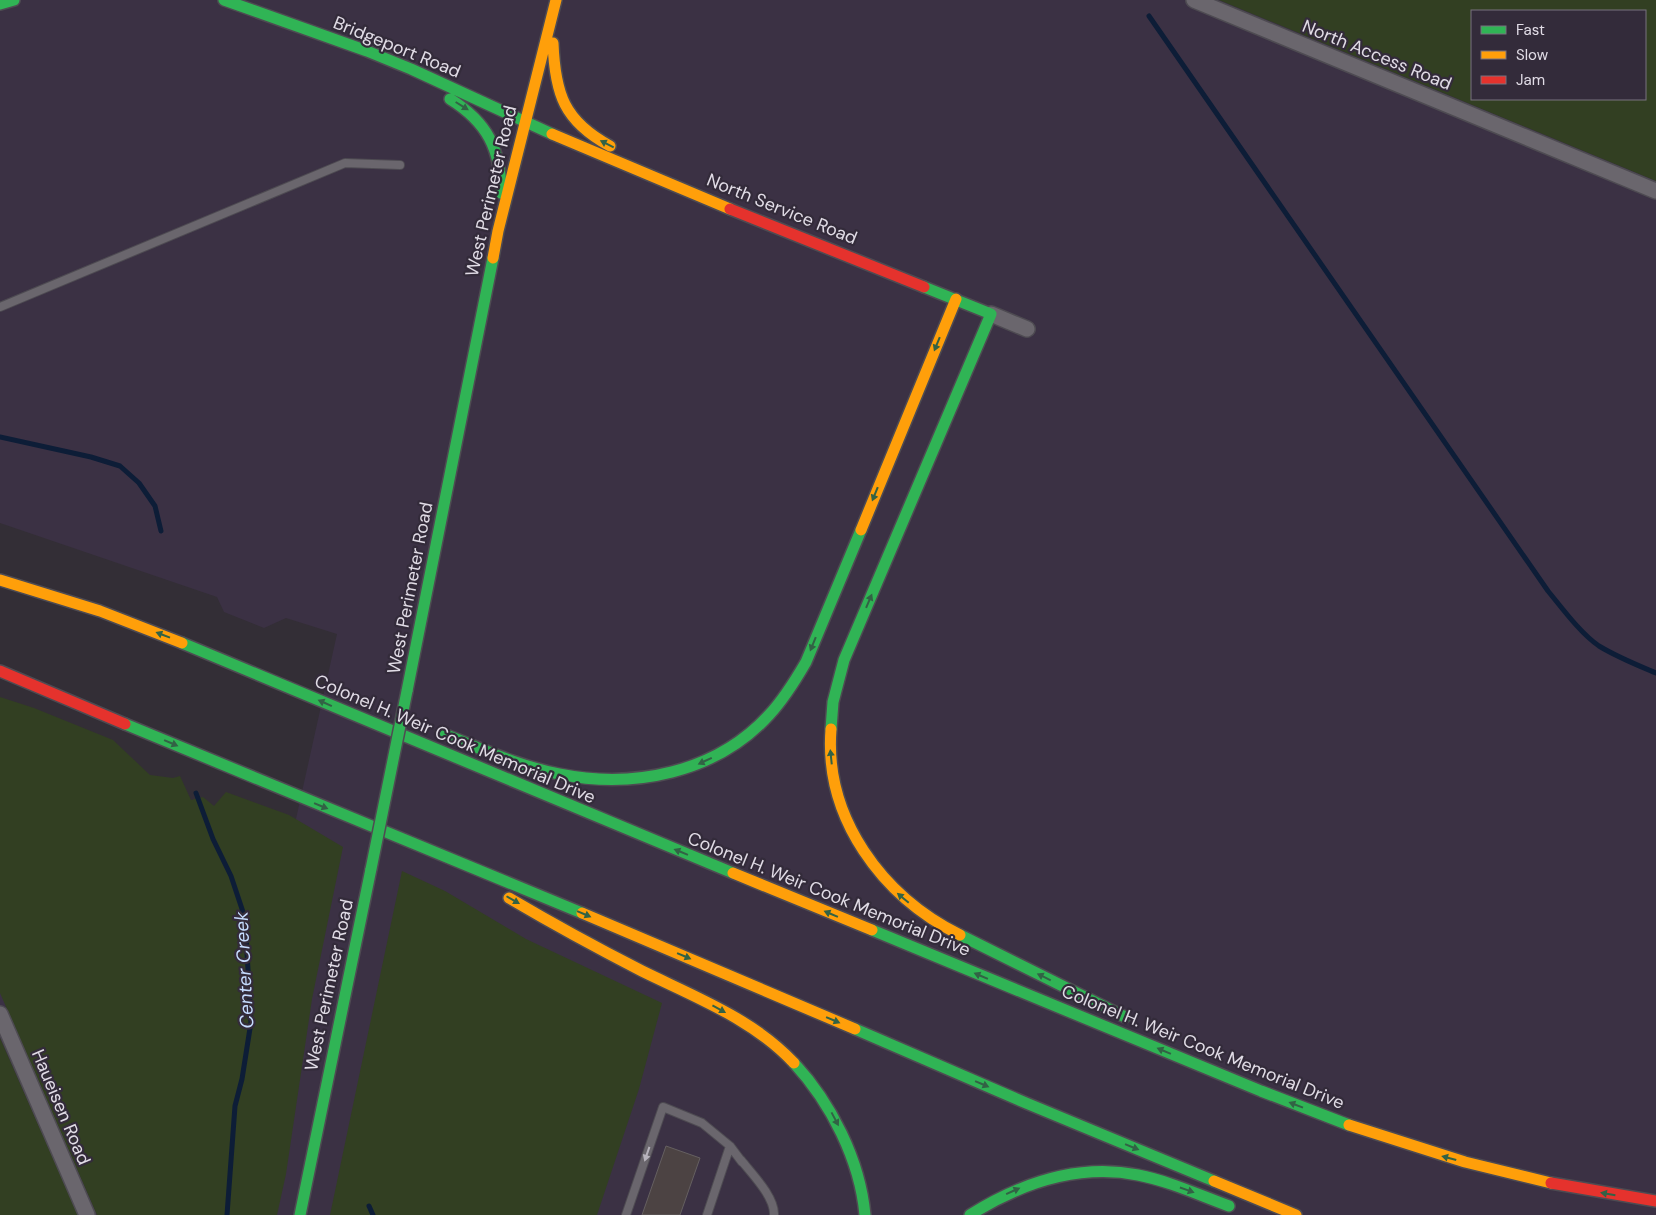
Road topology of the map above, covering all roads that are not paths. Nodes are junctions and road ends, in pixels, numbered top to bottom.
1 (14, 0) edge
2 (224, 0) edge
3 (556, 0) edge
4 (1194, 0) edge
5 (0, 4) edge
6 (552, 18) junction
7 (325, 37) junction
8 (525, 122) junction
9 (400, 165) dead end
10 (678, 188) junction
11 (1656, 191) edge
12 (498, 231) junction
13 (956, 299) junction
14 (0, 307) edge
15 (991, 314) junction
16 (1027, 329) dead end
17 (0, 580) edge
18 (209, 653) junction
19 (0, 672) edge
20 (0, 684) edge
21 (327, 691) dead end
22 (390, 712) dead end
23 (415, 722) dead end
24 (126, 724) junction
25 (432, 729) dead end
26 (426, 849) junction
27 (0, 1014) edge
28 (1138, 1024) dead end
29 (1164, 1038) dead end
30 (1257, 1090) junction
31 (730, 1146) junction
32 (742, 1162) dead end
33 (1656, 1201) edge
34 (1236, 1208) dead end
35 (87, 1215) edge
36 (300, 1215) edge
37 (626, 1215) edge
38 (706, 1215) edge
39 (774, 1215) edge
40 (865, 1215) edge
41 (970, 1215) edge
42 (1296, 1215) edge

1 - 5 main road
2 - 7 main road, Bridgeport Road
3 - 6 main road, West Perimeter Road
4 - 11 street, North Access Road
6 - 8 main road, West Perimeter Road
10 -> 6 main road
7 - 8 main road, Bridgeport Road
7 -> 12 main road
8 - 10 main road, North Service Road
8 - 12 main road, West Perimeter Road
9 - 14 lane
10 - 13 main road, North Service Road
12 - 36 main road, West Perimeter Road, bridge
13 - 15 main road, North Service Road
13 -> 25 main road
15 - 16 street, North Service Road
28 -> 15 main road
18 -> 17 main road, Colonel H. Weir Cook Memorial Drive
18 - 21 main road
30 -> 18 main road, Colonel H. Weir Cook Memorial Drive
19 - 24 main road
20 - 24 main road
22 - 23 main road
24 -> 26 main road
26 -> 40 main road
26 -> 42 main road
27 - 35 street, Haueisen Road
29 - 30 main road
33 -> 30 main road, Colonel H. Weir Cook Memorial Drive
31 - 32 lane
31 -> 37 lane
31 - 38 lane
31 - 39 lane
41 -> 34 main road

